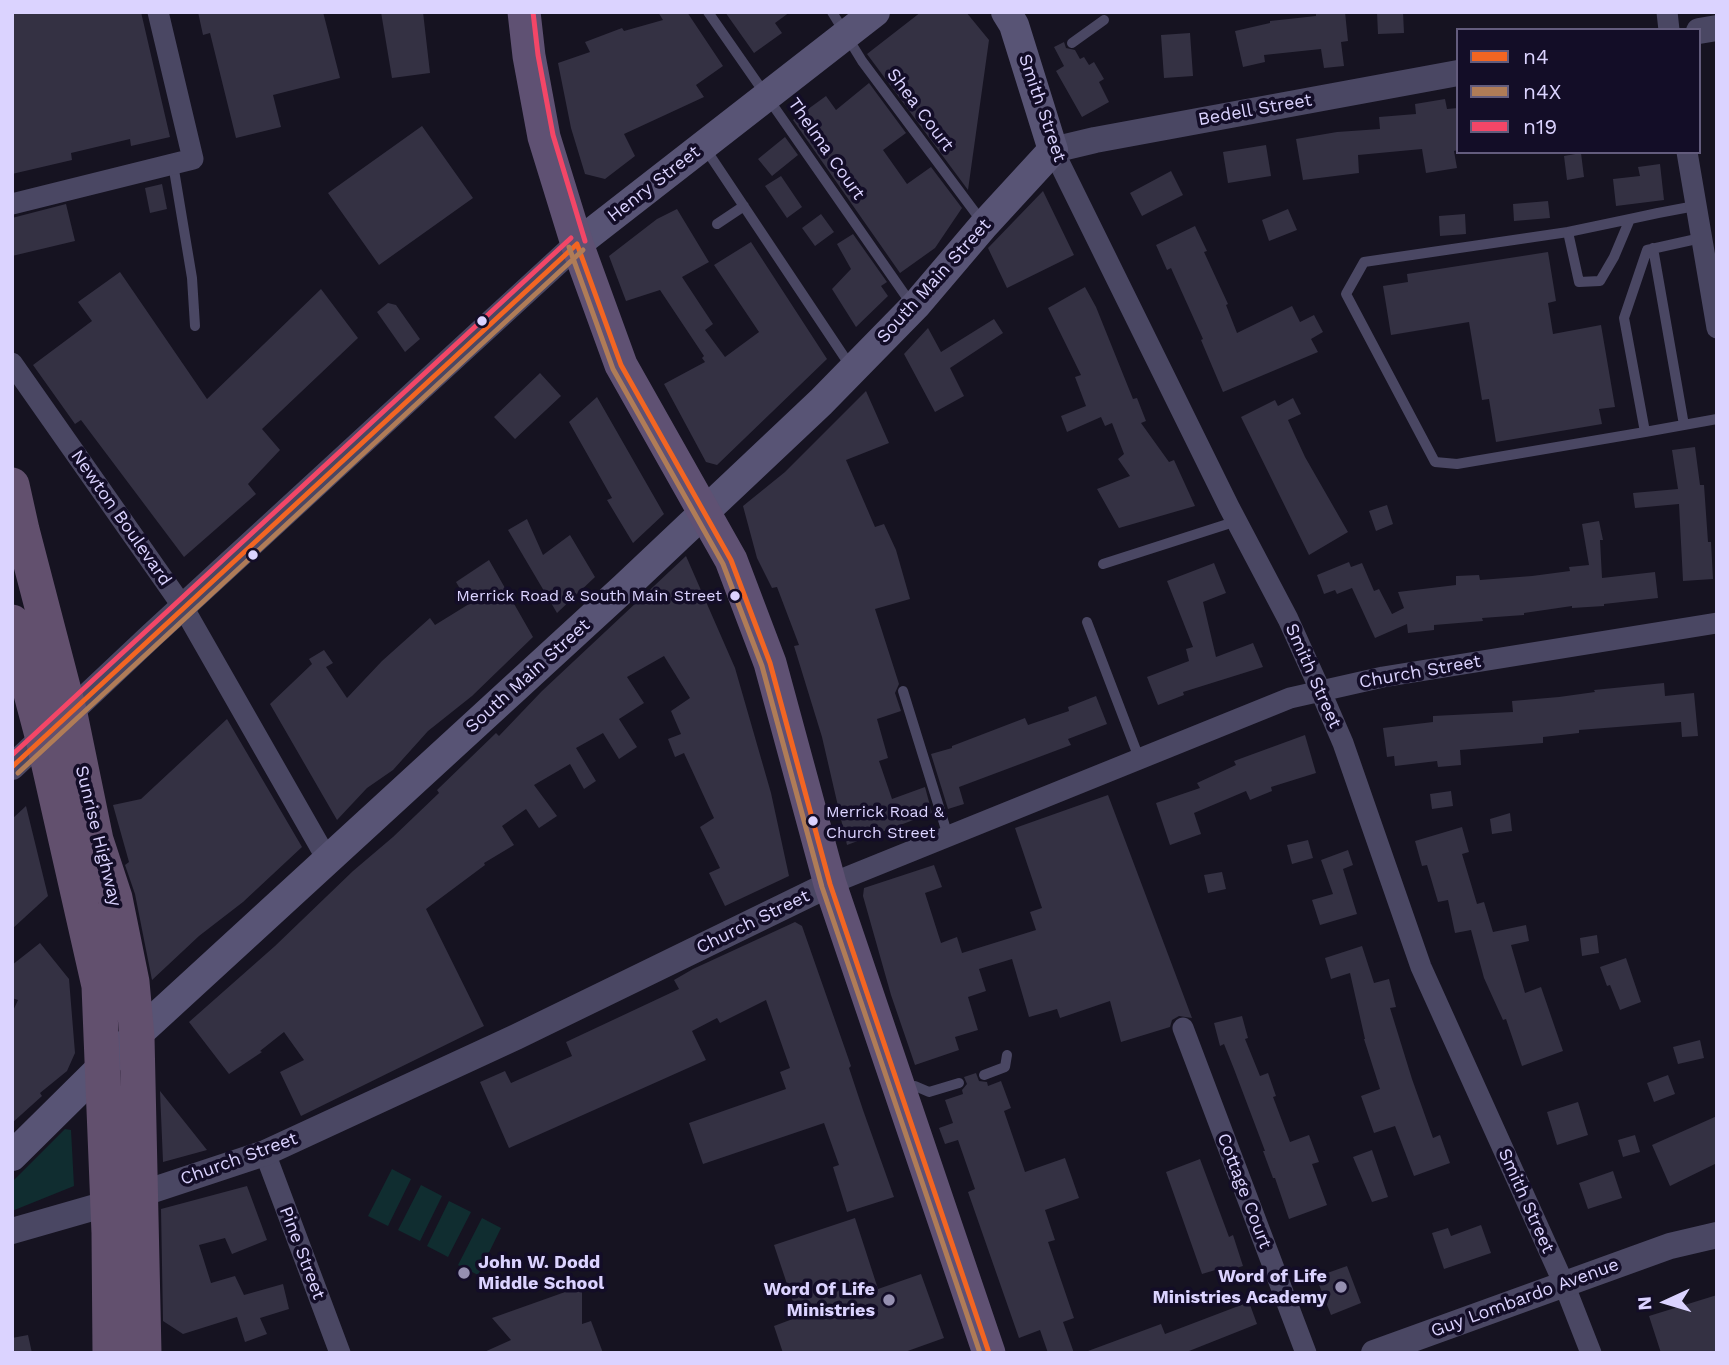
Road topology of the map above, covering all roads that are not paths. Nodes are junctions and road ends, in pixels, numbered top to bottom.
1 (158, 12) edge
2 (524, 12) edge
3 (708, 12) edge
4 (874, 12) edge
5 (1006, 12) edge
6 (1104, 20) dead end
7 (839, 23) edge
8 (1072, 43) dead end
9 (1456, 73) edge
10 (767, 95) junction
11 (703, 145) junction
12 (1053, 150) junction
13 (1687, 154) edge
14 (183, 161) junction
15 (12, 204) edge
16 (744, 206) junction
17 (1695, 206) junction
18 (1630, 219) junction
19 (717, 224) dead end
20 (985, 225) junction
21 (1568, 232) junction
22 (1701, 238) junction
23 (577, 244) junction
24 (1653, 248) junction
25 (914, 307) junction
26 (195, 326) dead end
27 (1717, 328) edge
28 (12, 363) edge
29 (853, 369) junction
30 (1717, 419) edge
31 (1684, 425) junction
32 (1645, 432) junction
33 (12, 485) edge
34 (703, 514) junction
35 (1237, 521) junction
36 (1103, 564) dead end
37 (183, 607) junction
38 (12, 622) edge
39 (1087, 622) dead end
40 (1717, 623) edge
41 (903, 691) dead end
42 (1321, 692) junction
43 (70, 714) junction
44 (43, 739) junction
45 (1139, 758) junction
46 (12, 767) edge
47 (948, 836) junction
48 (327, 859) junction
49 (830, 884) junction
50 (1183, 1028) dead end
51 (137, 1037) junction
52 (1007, 1055) dead end
53 (104, 1065) junction
54 (984, 1074) dead end
55 (959, 1083) dead end
56 (915, 1086) dead end
57 (265, 1153) junction
58 (12, 1156) edge
59 (141, 1194) junction
60 (108, 1203) junction
61 (12, 1231) edge
62 (1717, 1235) edge
63 (1564, 1284) junction
64 (1382, 1351) edge
65 (110, 1353) edge
66 (144, 1353) edge
67 (340, 1353) edge
68 (989, 1353) edge
69 (1306, 1353) edge
70 (1591, 1353) edge

1 - 14 street
2 - 23 main road
3 - 10 lane, Thelma Court
4 - 7 main road, Henry Street
5 - 12 main road, Smith Street
6 - 8 lane
7 - 10 main road, Henry Street
7 - 20 lane, Shea Court
9 - 12 street, Bedell Street
10 - 11 main road, Henry Street
10 - 25 lane, Thelma Court
11 - 16 lane
11 - 23 main road, Henry Street
12 - 20 main road, South Main Street
12 - 35 street, Smith Street
13 - 17 street
14 - 15 street
14 - 26 lane
16 - 19 lane
16 - 29 lane
17 - 18 lane
17 - 22 street
18 - 21 lane
18 - 21 lane
20 - 25 main road, South Main Street
21 - 32 lane
22 - 24 lane
22 - 27 street
23 - 34 main road
23 - 37 street, Henry Street
24 - 31 lane
24 - 32 lane
25 - 29 main road, South Main Street
28 - 37 street, Newton Boulevard
29 - 34 main road, South Main Street
30 - 31 lane
31 - 32 lane
33 - 43 highway, Sunrise Highway
34 - 48 main road, South Main Street
34 - 49 main road
35 - 36 lane
35 - 42 street, Smith Street
37 - 43 street, Henry Street
37 - 48 street, Newton Boulevard
38 - 44 highway, Sunrise Highway
39 - 45 lane
40 - 42 street, Church Street
41 - 47 lane
42 - 45 street, Church Street
42 - 63 street, Smith Street
43 - 44 street, Henry Street
43 - 51 highway, Sunrise Highway
44 - 46 street, Henry Street
44 - 53 highway, Sunrise Highway
45 - 47 street, Church Street
47 - 49 street, Church Street
48 - 51 main road, South Main Street
49 - 57 street, Church Street
49 - 68 main road
50 - 69 street, Cottage Court
51 - 53 main road, South Main Street
51 - 59 highway, Sunrise Highway
52 - 54 lane
53 - 58 main road, South Main Street
53 - 60 highway, Sunrise Highway
55 - 56 lane
57 - 59 street, Church Street
57 - 67 street, Pine Street
59 - 60 street, Church Street
59 - 66 highway, Sunrise Highway
60 - 61 street, Church Street
60 - 65 highway, Sunrise Highway
62 - 63 street, Guy Lombardo Avenue
63 - 64 street, Guy Lombardo Avenue
63 - 70 street, Smith Street

